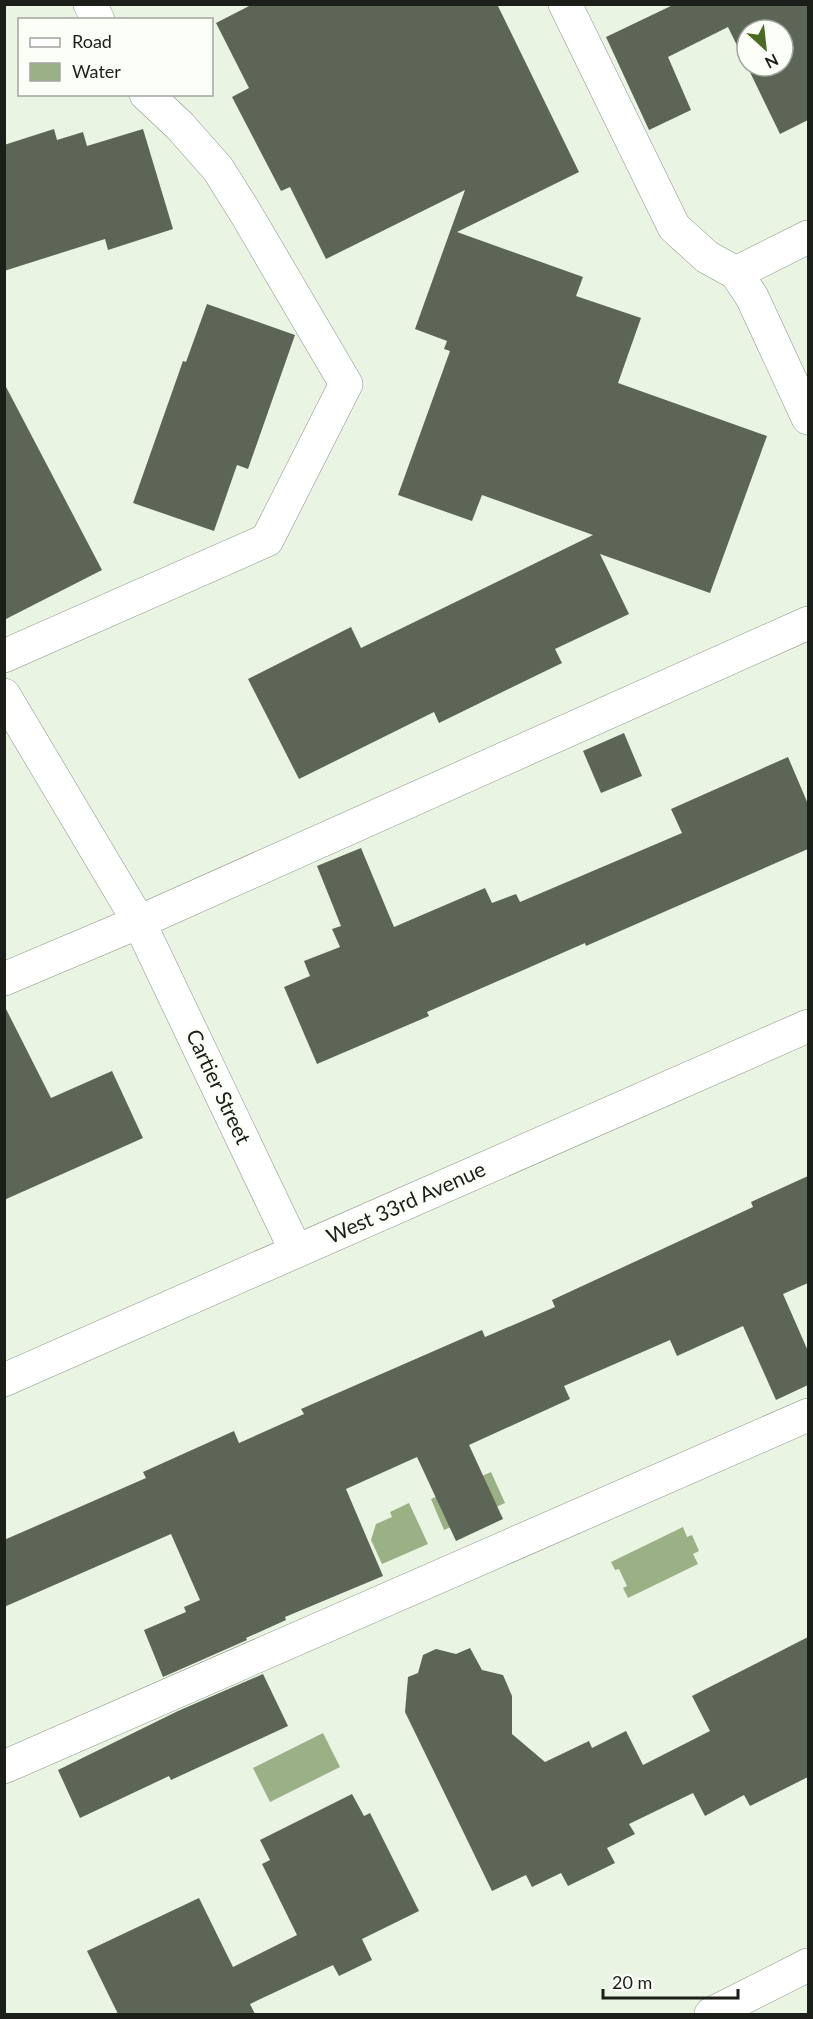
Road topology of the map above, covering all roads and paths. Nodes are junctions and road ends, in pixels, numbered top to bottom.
1 (90, 4) edge
2 (565, 4) edge
3 (97, 18) edge
4 (148, 96) edge
5 (808, 237) edge
6 (736, 273) junction
7 (808, 418) edge
8 (808, 623) edge
9 (4, 656) edge
10 (4, 694) edge
11 (140, 922) junction
12 (4, 979) edge
13 (808, 1026) edge
14 (296, 1251) junction
15 (4, 1380) edge
16 (808, 1415) edge
17 (4, 1767) edge
18 (808, 1965) edge
19 (711, 2014) edge

1 - 3 street
2 - 6 street
4 - 9 street
5 - 6 street
6 - 7 street
8 - 11 street
10 - 11 street, Cartier Street
11 - 12 street
11 - 14 street, Cartier Street
13 - 14 street, West 33rd Avenue
14 - 15 street, West 33rd Avenue
16 - 17 street
18 - 19 street

